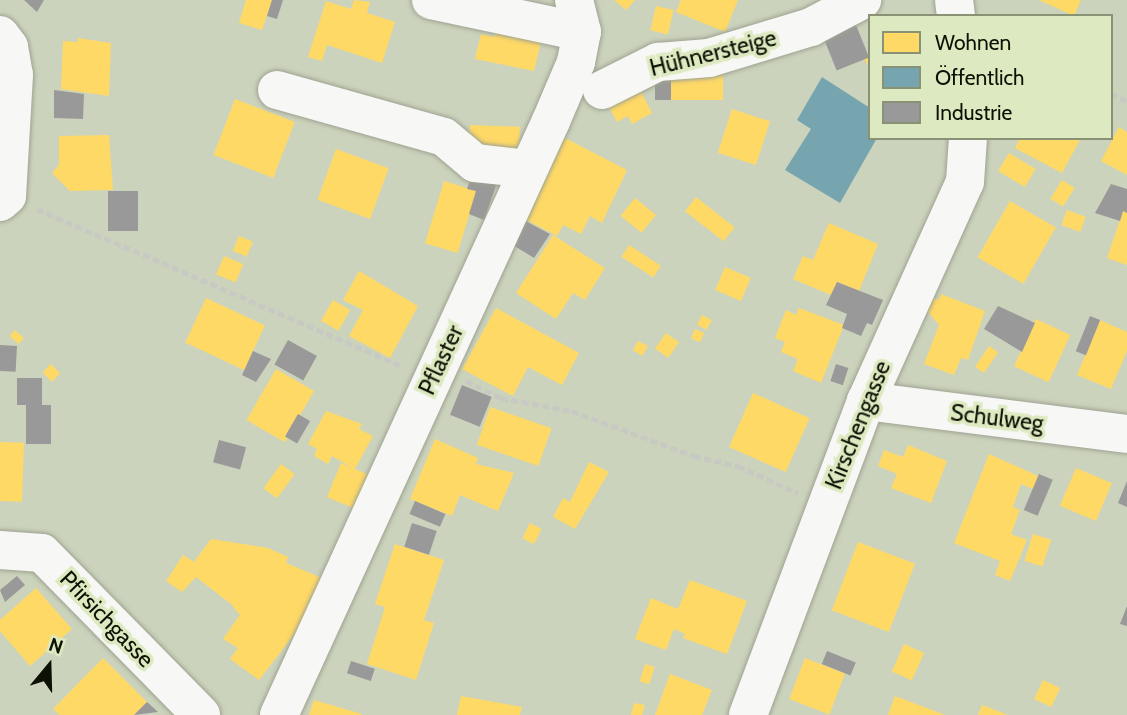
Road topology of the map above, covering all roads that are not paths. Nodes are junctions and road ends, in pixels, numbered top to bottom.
1 (431, 0) edge
2 (862, 0) edge
3 (578, 16) edge
4 (0, 35) edge
5 (277, 90) dead end
6 (602, 90) dead end
7 (968, 140) edge
8 (529, 170) junction
9 (4, 199) edge
10 (866, 401) junction
11 (1127, 434) edge
12 (0, 550) edge
13 (201, 715) edge
14 (279, 715) edge
15 (748, 715) edge

1 - 3 street
2 - 6 street, Hühnersteige
3 - 8 street, Pflaster
4 - 9 street
5 - 8 street
7 - 10 street, Kirschengasse
8 - 14 street, Pflaster
10 - 11 street, Schulweg
10 - 15 street, Kirschengasse
12 - 13 street, Pfirsichgasse

